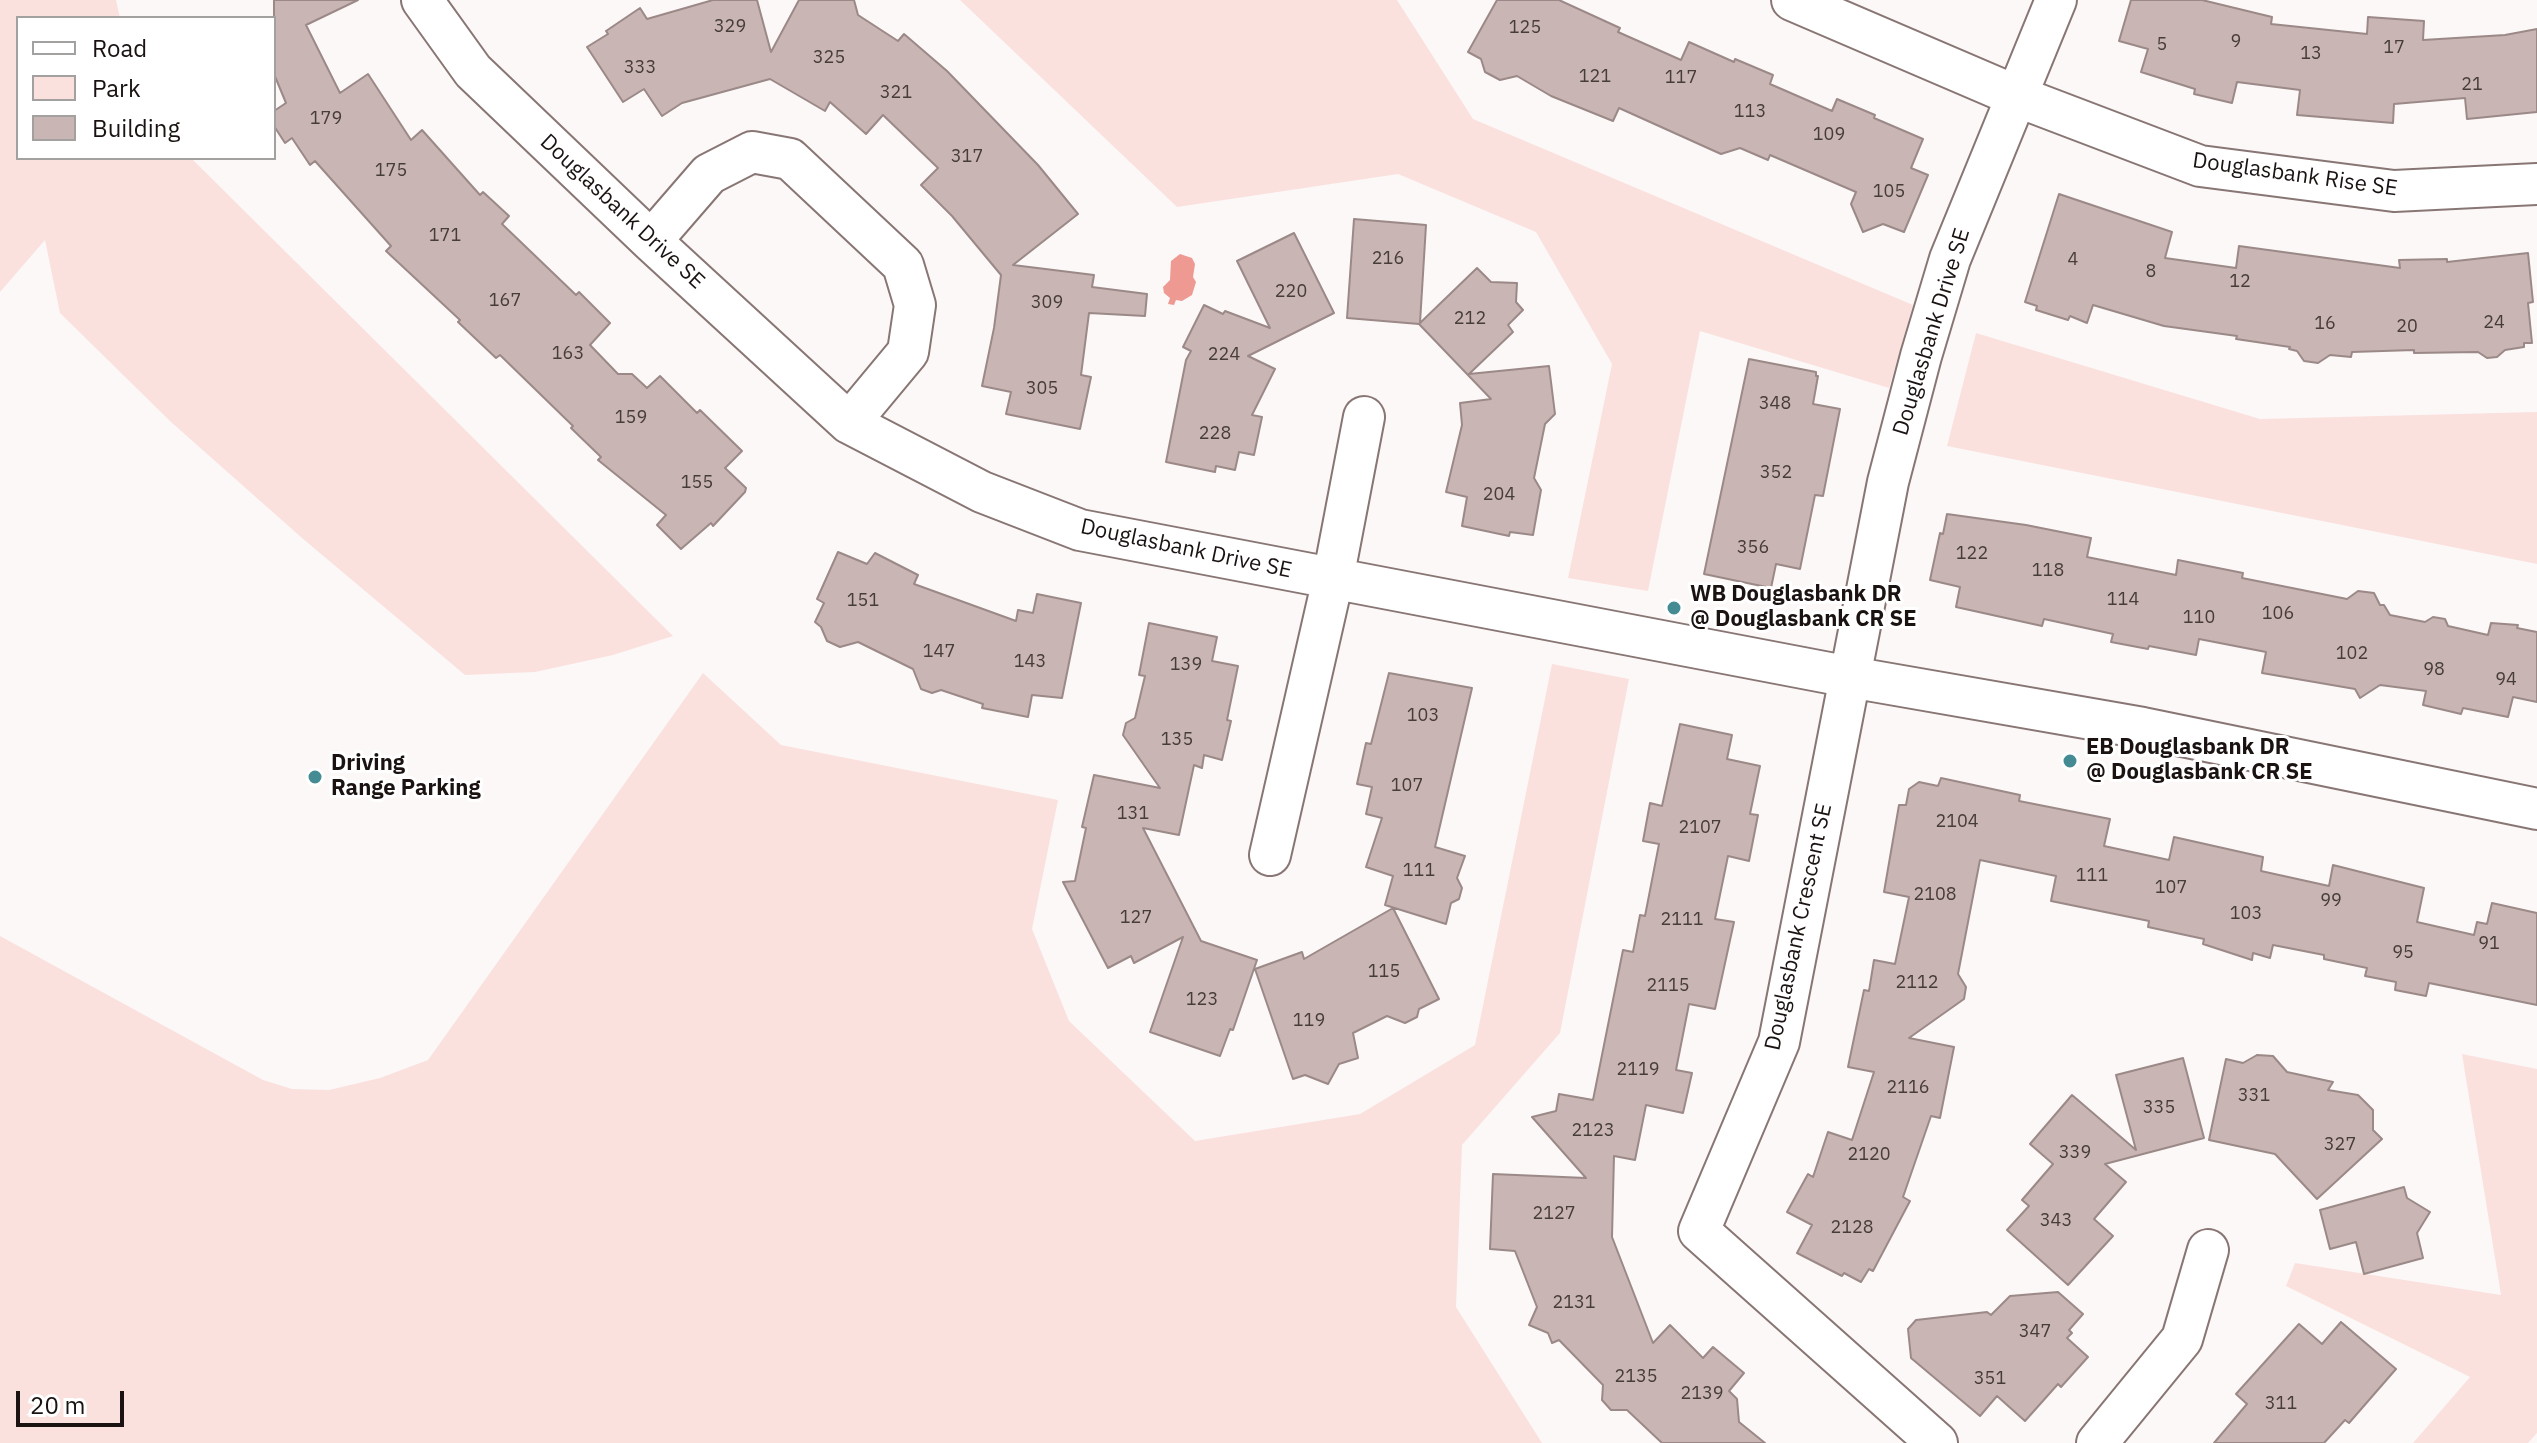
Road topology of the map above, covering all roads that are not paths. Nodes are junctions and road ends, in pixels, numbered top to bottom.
1 (422, 0) edge
2 (1792, 0) edge
3 (2056, 0) edge
4 (2016, 96) junction
5 (2537, 184) edge
6 (651, 241) junction
7 (1364, 417) dead end
8 (849, 423) junction
9 (1333, 579) junction
10 (1850, 677) junction
11 (2537, 809) edge
12 (1270, 855) dead end
13 (2208, 1250) dead end
14 (1937, 1443) edge
15 (2097, 1443) edge

1 - 6 street, Douglasbank Drive SE
2 - 4 street, Douglasbank Rise SE
3 - 4 street, Douglasbank Drive SE
4 - 5 street, Douglasbank Rise SE
4 - 10 street, Douglasbank Drive SE
6 - 8 street, Douglasbank Drive SE
6 - 8 street
7 - 9 street
8 - 9 street, Douglasbank Drive SE
9 - 10 street, Douglasbank Drive SE
9 - 12 street
10 - 11 street, Douglasbank Drive SE
10 - 14 street, Douglasbank Crescent SE
13 - 15 street

